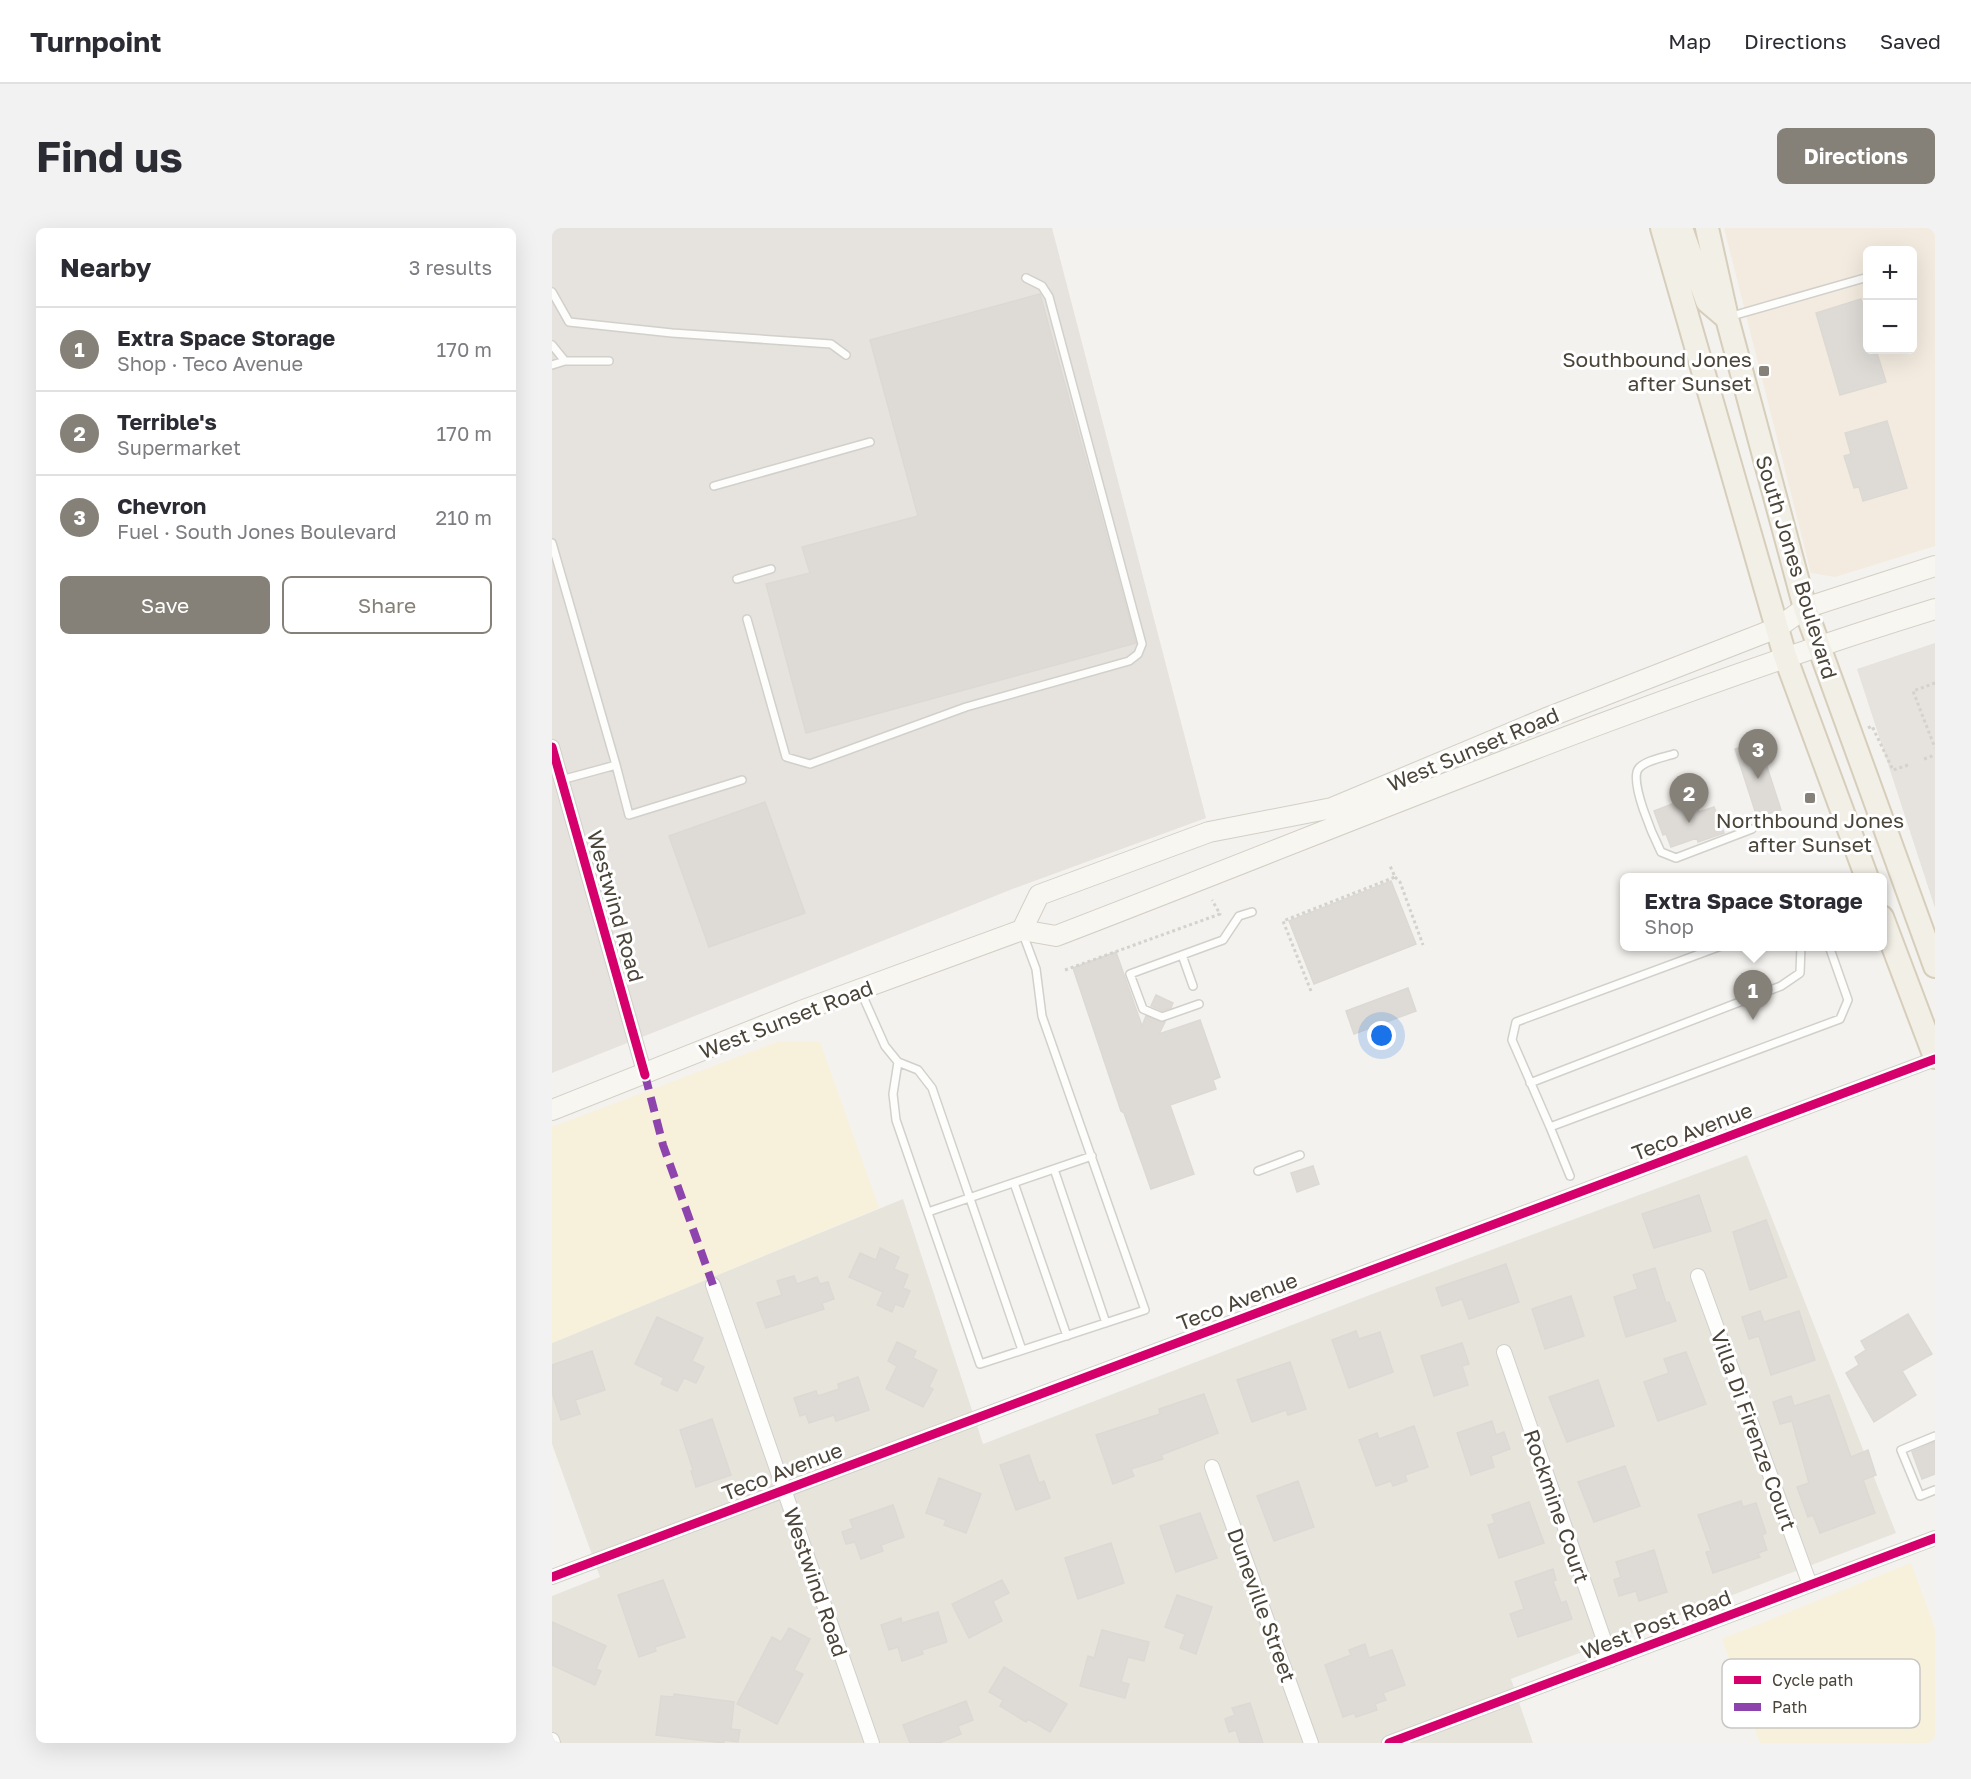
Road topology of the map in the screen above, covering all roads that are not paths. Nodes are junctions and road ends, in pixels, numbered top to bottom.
1 (1662, 228) edge
2 (1679, 228) edge
3 (1707, 228) edge
4 (1026, 278) dead end
5 (1863, 278) edge
6 (552, 292) edge
7 (1727, 318) junction
8 (552, 345) edge
9 (846, 355) dead end
10 (565, 361) junction
11 (609, 361) dead end
12 (552, 365) edge
13 (870, 441) dead end
14 (714, 486) dead end
15 (552, 543) edge
16 (1935, 566) edge
17 (771, 569) dead end
18 (737, 579) dead end
19 (1805, 609) junction
20 (1935, 609) edge
21 (747, 619) dead end
22 (1777, 628) junction
23 (1818, 645) junction
24 (1785, 656) junction
25 (552, 747) edge
26 (1674, 754) dead end
27 (616, 765) junction
28 (561, 780) junction
29 (742, 780) dead end
30 (1752, 829) dead end
31 (1865, 873) edge
32 (1252, 912) dead end
33 (1022, 930) junction
34 (1887, 930) edge
35 (1708, 951) edge
36 (1801, 951) edge
37 (1831, 951) edge
38 (1182, 955) junction
39 (1935, 966) edge
40 (1193, 986) dead end
41 (860, 989) junction
42 (1199, 1004) dead end
43 (1935, 1058) edge
44 (898, 1062) junction
45 (645, 1075) junction
46 (1530, 1083) junction
47 (552, 1110) edge
48 (1550, 1127) junction
49 (1300, 1155) dead end
50 (1092, 1156) junction
51 (1054, 1169) junction
52 (1258, 1171) dead end
53 (1570, 1176) dead end
54 (1014, 1182) junction
55 (970, 1198) junction
56 (928, 1212) junction
57 (1698, 1276) dead end
58 (713, 1285) dead end
59 (1106, 1323) junction
60 (1067, 1336) junction
61 (1022, 1350) junction
62 (1504, 1352) dead end
63 (1935, 1436) edge
64 (1212, 1467) dead end
65 (784, 1490) junction
66 (1935, 1490) edge
67 (1935, 1538) edge
68 (552, 1577) edge
69 (1810, 1585) junction
70 (1611, 1660) junction
71 (1425, 1737) edge
72 (872, 1743) edge
73 (1311, 1743) edge
74 (1389, 1743) edge

1 - 22 main road, South Jones Boulevard
2 - 7 main road
3 - 7 main road, South Jones Boulevard
4 - 21 lane
5 - 7 lane
6 - 9 lane
7 - 19 main road, South Jones Boulevard
8 - 10 lane
10 - 11 lane
10 - 12 lane
13 - 14 lane
15 - 27 lane
16 - 19 main road, West Sunset Road
17 - 18 lane
19 - 22 main road, West Sunset Road
19 - 23 main road, South Jones Boulevard
20 - 23 main road, West Sunset Road
22 - 24 main road, South Jones Boulevard
22 - 33 main road, West Sunset Road
23 - 24 main road, West Sunset Road
23 - 39 main road, South Jones Boulevard
24 - 31 main road, South Jones Boulevard
24 - 33 main road, West Sunset Road
25 - 28 street, Westwind Road
26 - 30 lane
27 - 28 lane
27 - 29 lane
28 - 45 street, Westwind Road
32 - 38 lane
33 - 41 main road, West Sunset Road
33 - 50 lane
34 - 43 main road
35 - 46 lane
36 - 46 lane
37 - 48 lane
38 - 40 lane
38 - 42 lane
41 - 44 lane
41 - 45 main road, West Sunset Road
43 - 65 street, Teco Avenue
44 - 55 lane
44 - 56 lane
45 - 47 main road, West Sunset Road
46 - 48 lane
48 - 53 lane
49 - 52 lane
50 - 51 lane
50 - 59 lane
51 - 54 lane
51 - 59 lane
54 - 55 lane
54 - 60 lane
55 - 56 lane
55 - 61 lane
56 - 61 lane
57 - 69 street, Villa Di Firenze Court
58 - 65 street, Westwind Road
59 - 60 lane
60 - 61 lane
62 - 70 street, Rockmine Court
63 - 66 lane
64 - 73 street, Duneville Street
65 - 68 street, Teco Avenue
65 - 72 street, Westwind Road
67 - 69 street, West Post Road
69 - 70 street, West Post Road
70 - 71 street, West Post Road
71 - 74 street, West Post Road

